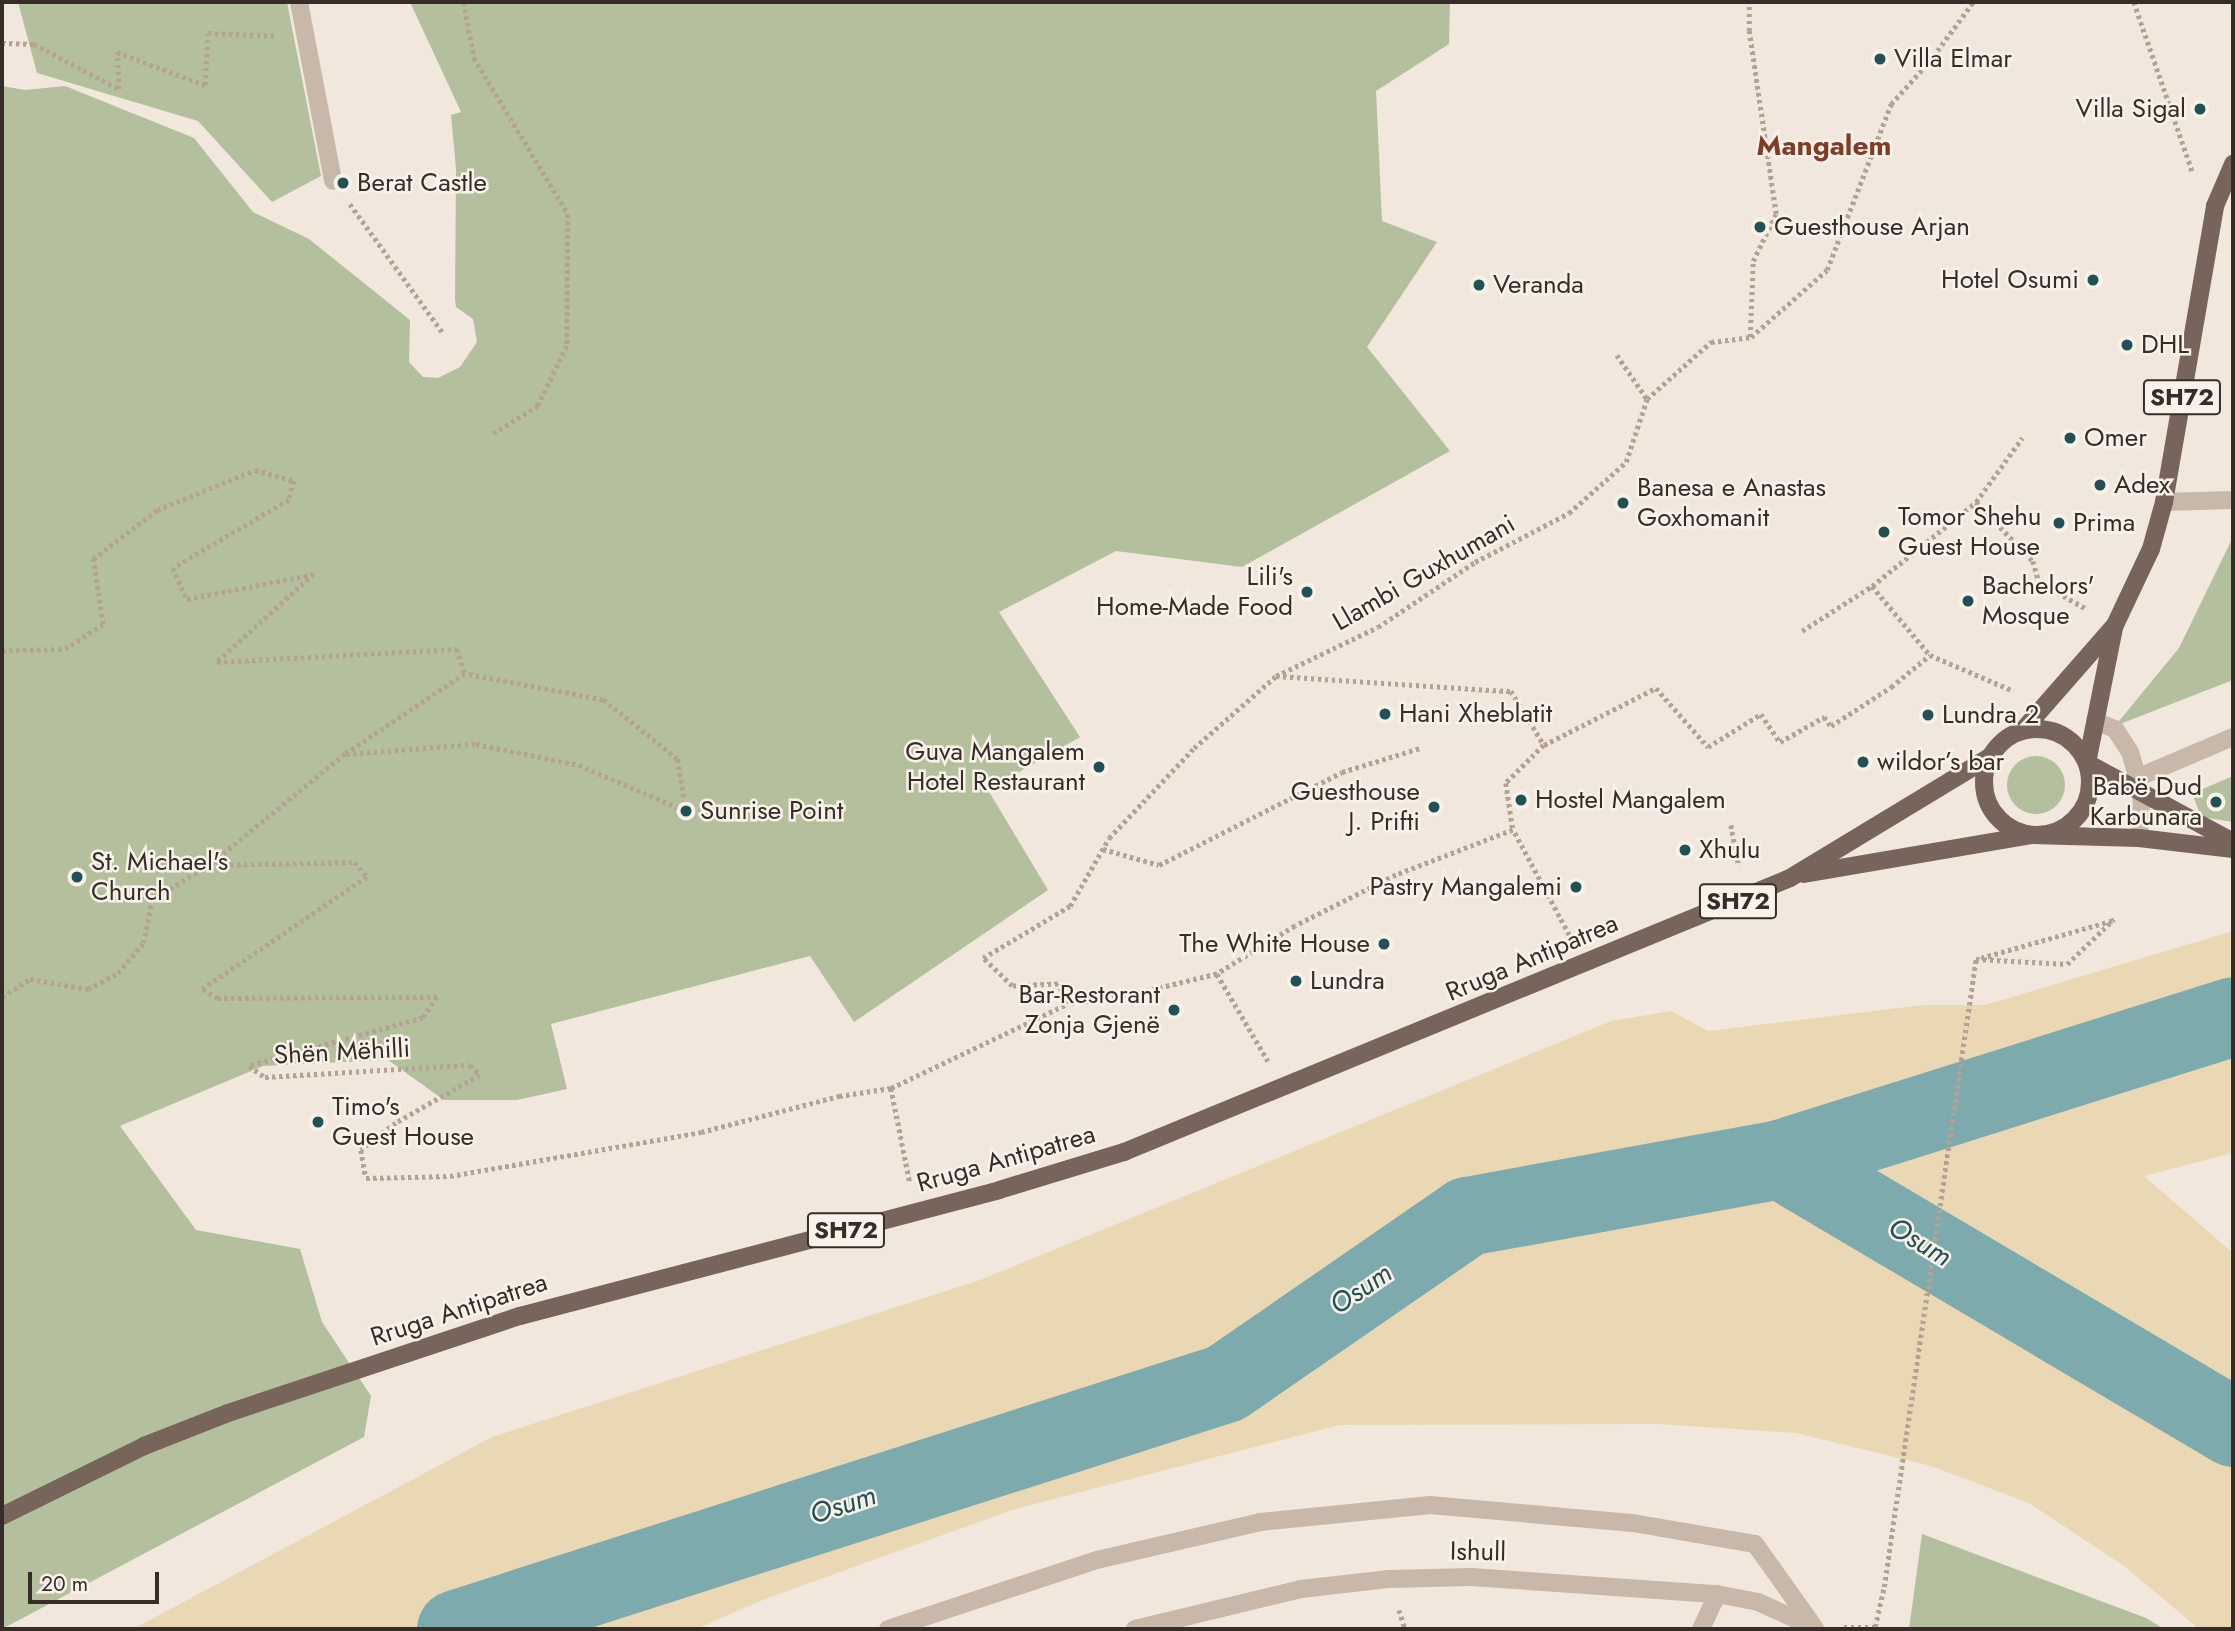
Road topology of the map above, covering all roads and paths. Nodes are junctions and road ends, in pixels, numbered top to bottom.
1 (299, 2) edge
2 (464, 2) edge
3 (1749, 2) edge
4 (1973, 2) edge
5 (2133, 2) edge
6 (303, 37) junction
7 (2, 43) edge
8 (2233, 164) edge
9 (333, 181) joint
10 (2218, 195) junction
11 (443, 333) dead end
12 (1750, 337) junction
13 (1617, 355) dead end
14 (1647, 399) junction
15 (493, 434) dead end
16 (2022, 438) dead end
17 (2233, 499) edge
18 (1976, 502) junction
19 (2164, 502) junction
20 (1872, 586) junction
21 (2115, 625) junction
22 (1802, 631) dead end
23 (2, 650) edge
24 (1930, 654) junction
25 (465, 674) junction
26 (1276, 676) junction
27 (2045, 701) junction
28 (2095, 721) junction
29 (2024, 729) junction
30 (2233, 737) edge
31 (1544, 746) junction
32 (1420, 748) dead end
33 (345, 754) junction
34 (1988, 758) junction
35 (2087, 763) junction
36 (2141, 785) junction
37 (1731, 825) dead end
38 (1513, 830) junction
39 (2031, 835) junction
40 (2138, 838) junction
41 (2233, 842) edge
42 (1103, 849) junction
43 (2233, 849) edge
44 (209, 865) junction
45 (1790, 878) junction
46 (1745, 898) junction
47 (1976, 959) junction
48 (1586, 965) junction
49 (1217, 974) junction
50 (2, 997) edge
51 (1068, 1004) junction
52 (891, 1088) junction
53 (1284, 1089) junction
54 (915, 1212) junction
55 (2, 1516) edge
56 (1717, 1594) junction
57 (1875, 1627) dead end
58 (888, 1629) edge
59 (1135, 1629) edge
60 (1701, 1629) edge
61 (1816, 1629) edge

1 - 6 street
2 - 15 path
3 - 12 path
4 - 12 path
5 - 10 path
6 - 7 path
6 - 9 street
8 - 10 main road, SH72
9 - 11 path
10 - 19 main road, SH72
12 - 14 path, Llambi Guxhumani
13 - 14 path
14 - 26 path, Llambi Guxhumani
16 - 18 path
17 - 19 street
18 - 20 path
18 - 21 path
19 - 21 main road, SH72
20 - 22 path
20 - 24 path
21 - 27 main road, SH72
21 - 28 main road, SH72
23 - 25 path
24 - 27 path
24 - 31 path
25 - 33 path
25 - 33 path
26 - 31 path
26 - 42 path, Llambi Guxhumani
27 - 29 main road, SH72
28 - 35 main road, SH72
28 - 36 street
29 - 34 main road, SH72
29 - 35 main road
30 - 36 street
31 - 38 path
32 - 42 path
33 - 44 path
34 - 39 main road
34 - 45 main road, Rruga Antipatrea / SH72
35 - 36 main road
35 - 39 main road, SH72
36 - 40 street
36 - 41 main road
37 - 46 path
38 - 48 path
38 - 49 path
39 - 40 main road
39 - 45 main road, SH72
40 - 43 main road
42 - 51 path, Llambi Guxhumani
44 - 50 path
44 - 52 path, Shën Mëhilli
45 - 46 main road, Rruga Antipatrea / SH72
46 - 48 main road, Rruga Antipatrea / SH72
47 - 47 path
47 - 57 path
48 - 53 main road, Rruga Antipatrea / SH72
49 - 51 path
49 - 53 path
51 - 52 path
52 - 54 path
53 - 54 main road, Rruga Antipatrea / SH72
54 - 55 main road, Rruga Antipatrea / SH72
56 - 59 street, Ishull
56 - 60 street
56 - 61 street, Ishull
58 - 61 street

